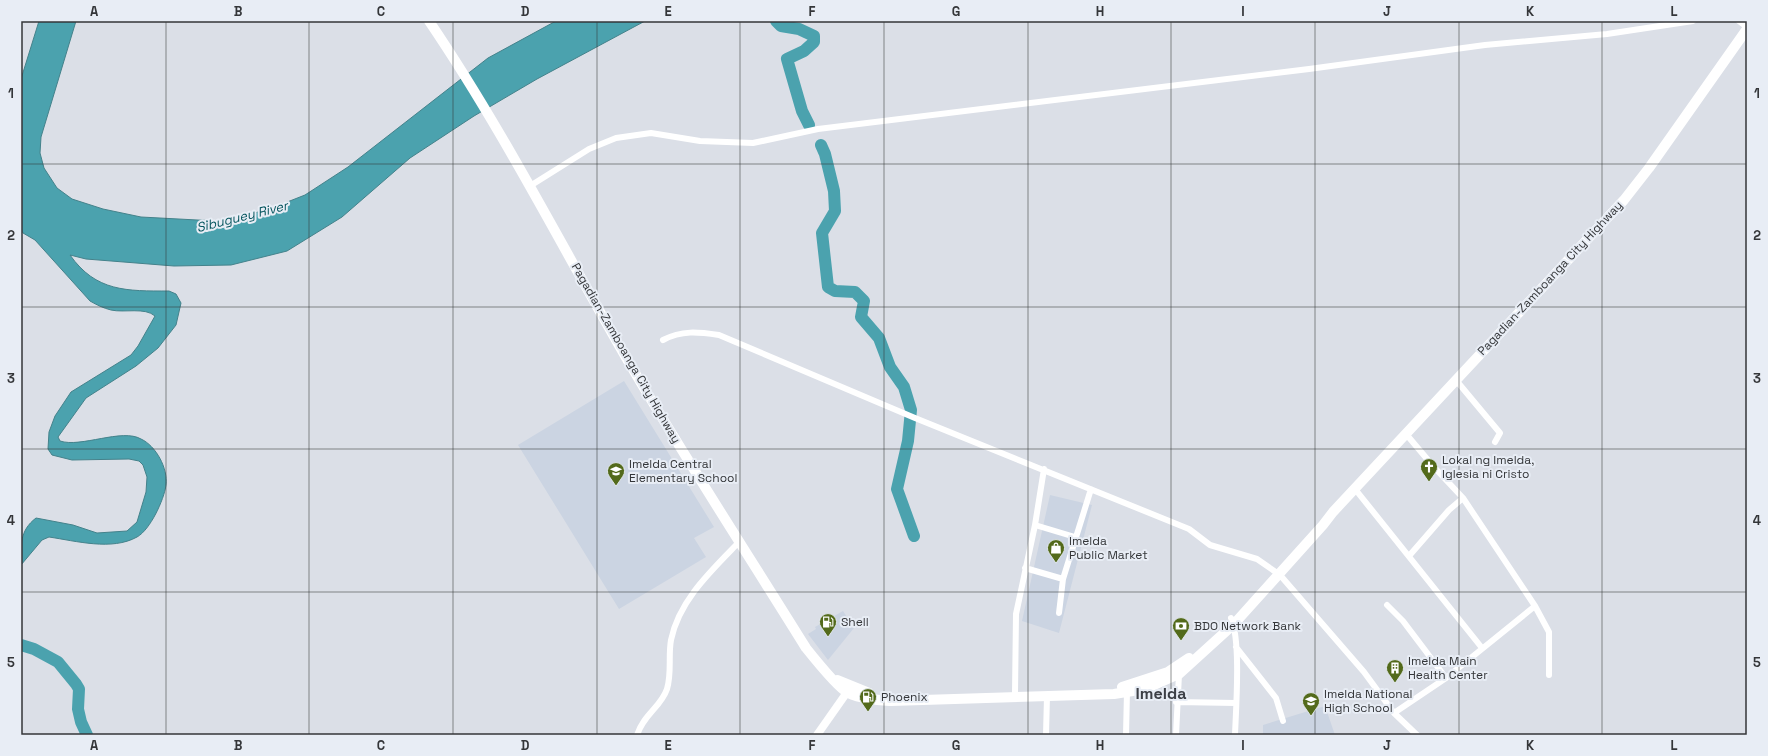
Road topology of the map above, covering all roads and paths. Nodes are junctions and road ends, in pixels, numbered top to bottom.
1 (429, 21) edge
2 (1693, 21) edge
3 (1739, 21) edge
4 (1747, 28) edge
5 (530, 186) junction
6 (663, 340) dead end
7 (1455, 379) junction
8 (1406, 434) junction
9 (1495, 442) dead end
10 (1044, 470) junction
11 (1091, 489) junction
12 (1355, 489) junction
13 (1463, 498) junction
14 (1035, 525) junction
15 (1075, 537) junction
16 (740, 542) junction
17 (1409, 556) junction
18 (1025, 568) junction
19 (1277, 573) junction
20 (1063, 579) junction
21 (1387, 605) dead end
22 (1535, 606) junction
23 (1059, 614) dead end
24 (1232, 621) junction
25 (1236, 647) junction
26 (1482, 648) junction
27 (1179, 674) junction
28 (1549, 675) dead end
29 (1446, 678) junction
30 (1126, 689) junction
31 (850, 690) junction
32 (1015, 693) junction
33 (1048, 696) junction
34 (1176, 702) junction
35 (1236, 703) junction
36 (1394, 714) junction
37 (1283, 721) dead end
38 (637, 735) edge
39 (817, 735) edge
40 (1046, 735) edge
41 (1126, 735) edge
42 (1176, 735) edge
43 (1236, 735) edge
44 (1416, 735) edge

1 - 5 highway, Pagadian-Zamboanga City Highway
2 - 5 street
3 - 4 street
4 - 7 highway, Pagadian-Zamboanga City Highway
5 - 16 highway, Pagadian-Zamboanga City Highway
6 - 10 street
7 - 8 highway, Pagadian-Zamboanga City Highway
7 - 9 street
8 - 12 highway, Pagadian-Zamboanga City Highway
8 - 13 street
10 - 11 street
10 - 14 street
11 - 15 street
11 - 19 street
12 - 17 street
12 - 19 highway, Pagadian-Zamboanga City Highway
13 - 17 street
13 - 22 street
14 - 15 street
14 - 18 street
15 - 20 street
16 - 31 highway, Pagadian-Zamboanga City Highway
16 - 38 street
17 - 26 street
18 - 20 street
18 - 32 street
19 - 24 highway, Pagadian-Zamboanga City Highway
19 - 36 street
20 - 23 street
21 - 29 street
22 - 26 street
22 - 28 street
24 - 25 street
24 - 27 highway, Pagadian-Zamboanga City Highway
24 - 30 highway, Pagadian-Zamboanga City Highway
25 - 35 street
25 - 37 street
26 - 29 street
27 - 30 highway, Pagadian-Zamboanga City Highway
27 - 34 street
29 - 36 street
30 - 32 highway, Pagadian-Zamboanga City Highway
30 - 33 highway, Pagadian-Zamboanga City Highway
30 - 41 street
31 - 32 highway, Pagadian-Zamboanga City Highway
31 - 33 highway, Pagadian-Zamboanga City Highway
31 - 39 main road
33 - 40 street
34 - 35 street
34 - 42 street
35 - 43 street
36 - 44 street

